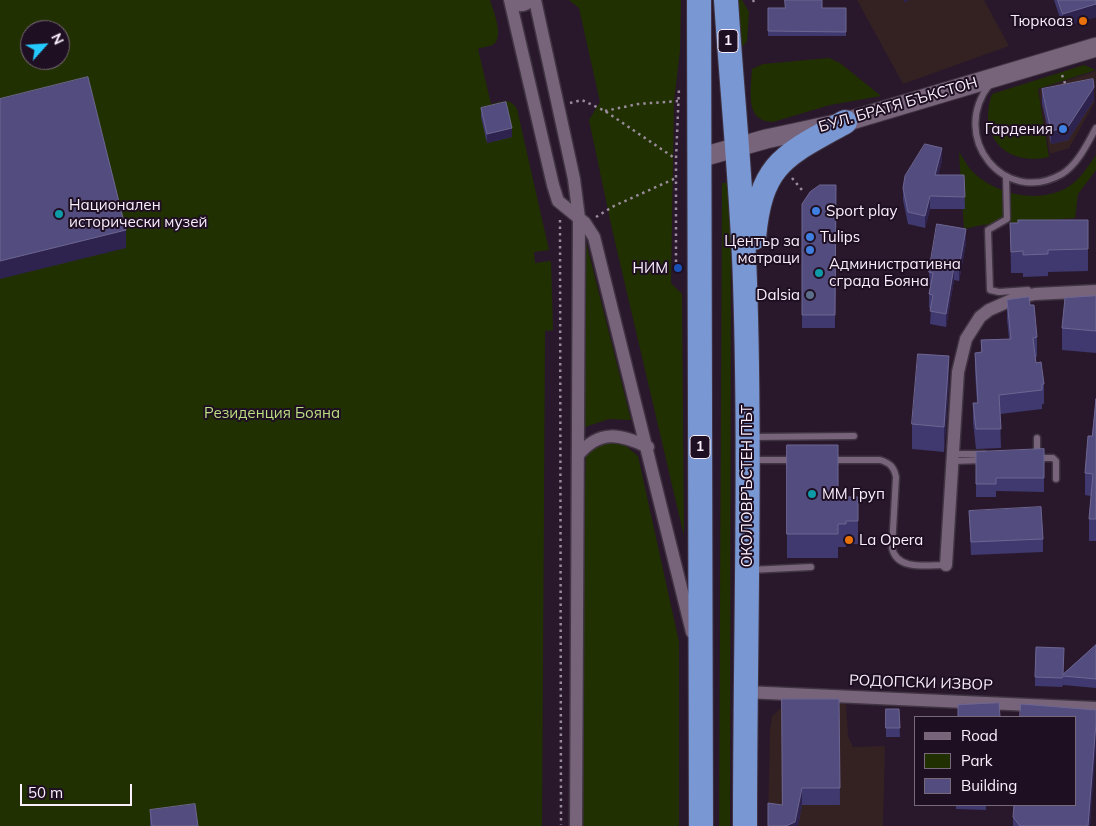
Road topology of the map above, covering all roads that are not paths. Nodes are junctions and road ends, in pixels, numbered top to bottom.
1 (511, 0) edge
2 (530, 0) edge
3 (535, 0) edge
4 (699, 0) edge
5 (726, 0) edge
6 (1096, 47) edge
7 (996, 77) junction
8 (845, 122) junction
9 (1096, 128) edge
10 (738, 146) junction
11 (687, 158) junction
12 (1006, 176) junction
13 (582, 221) junction
14 (745, 281) junction
15 (1096, 291) edge
16 (1035, 294) junction
17 (854, 436) dead end
18 (1037, 438) dead end
19 (648, 447) junction
20 (748, 448) junction
21 (578, 455) junction
22 (991, 456) edge
23 (953, 457) junction
24 (804, 460) edge
25 (823, 460) edge
26 (1056, 478) dead end
27 (946, 565) joint
28 (811, 566) dead end
29 (747, 571) junction
30 (700, 666) junction
31 (745, 692) junction
32 (1096, 708) edge
33 (576, 826) edge
34 (701, 826) edge
35 (745, 826) edge

1 - 2 street
1 - 13 street
3 - 13 street
4 - 11 highway, 1
5 - 10 highway, 1
6 - 7 street, БУЛ. БРАТЯ БЪКСТОН
7 - 8 street, БУЛ. БРАТЯ БЪКСТОН
7 - 12 lane
8 - 10 street, БУЛ. БРАТЯ БЪКСТОН
8 - 14 highway
9 - 12 lane
10 - 11 street, БУЛ. БРАТЯ БЪКСТОН
10 - 14 highway, ОКОЛОВРЪСТЕН ПЪТ / 1
11 - 30 highway, 1
12 - 16 lane
13 - 19 street
13 - 21 street
14 - 20 highway, ОКОЛОВРЪСТЕН ПЪТ / 1
15 - 16 street
16 - 23 street
17 - 20 lane
18 - 26 lane
19 - 21 street
19 - 30 street
20 - 24 lane
20 - 29 highway, ОКОЛОВРЪСТЕН ПЪТ / 1
21 - 33 street
22 - 23 lane
23 - 27 street
25 - 27 lane
28 - 29 lane
29 - 31 highway, ОКОЛОВРЪСТЕН ПЪТ / 1
30 - 34 highway, 1
31 - 32 street, РОДОПСКИ ИЗВОР
31 - 35 highway, ОКОЛОВРЪСТЕН ПЪТ / 1

